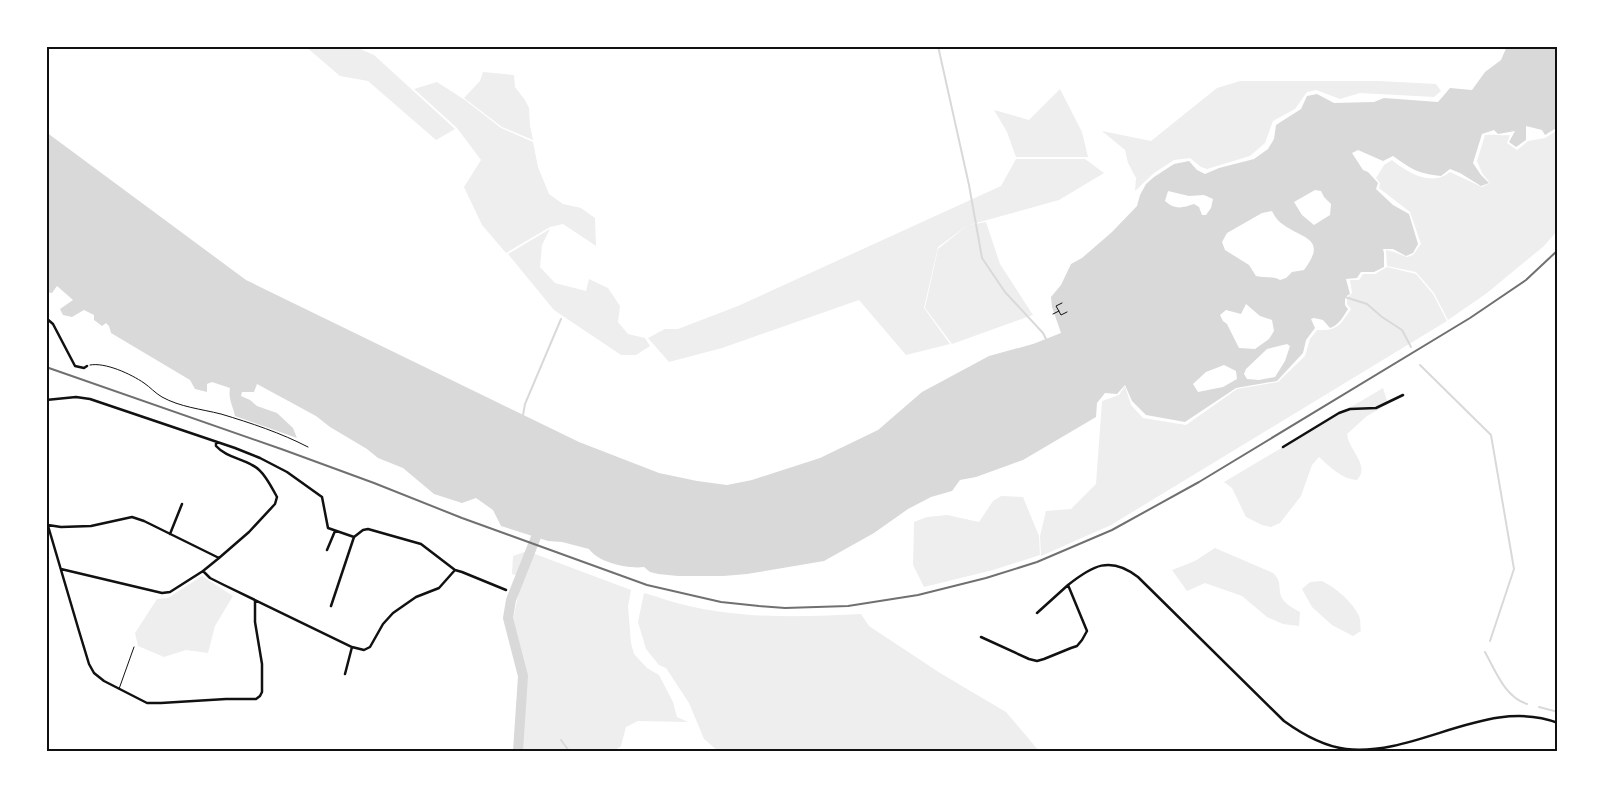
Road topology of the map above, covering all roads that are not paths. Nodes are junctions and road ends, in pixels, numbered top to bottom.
1 (46, 318) edge
2 (87, 366) road end
3 (1403, 395) dead end
4 (46, 400) edge
5 (216, 442) junction
6 (1283, 447) dead end
7 (182, 504) dead end
8 (46, 519) edge
9 (48, 524) junction
10 (334, 531) junction
11 (170, 534) junction
12 (354, 537) junction
13 (327, 550) dead end
14 (219, 558) junction
15 (60, 568) junction
16 (455, 570) junction
17 (203, 571) junction
18 (1068, 585) junction
19 (506, 590) dead end
20 (255, 601) junction
21 (331, 606) dead end
22 (1037, 613) dead end
23 (981, 637) dead end
24 (134, 647) dead end
25 (352, 647) junction
26 (345, 674) dead end
27 (119, 689) junction
28 (1558, 723) edge

1 - 2 street
3 - 6 street
4 - 5 street
5 - 10 street
5 - 14 street
7 - 11 street
8 - 9 street
9 - 11 street
9 - 15 street
10 - 12 street
10 - 13 street
11 - 14 street
12 - 16 street
12 - 21 street
14 - 17 street
15 - 17 street
15 - 27 street
16 - 19 street
16 - 25 street
17 - 20 street
18 - 22 street
18 - 23 street
18 - 28 street
20 - 25 street
20 - 27 street
24 - 27 lane
25 - 26 street

